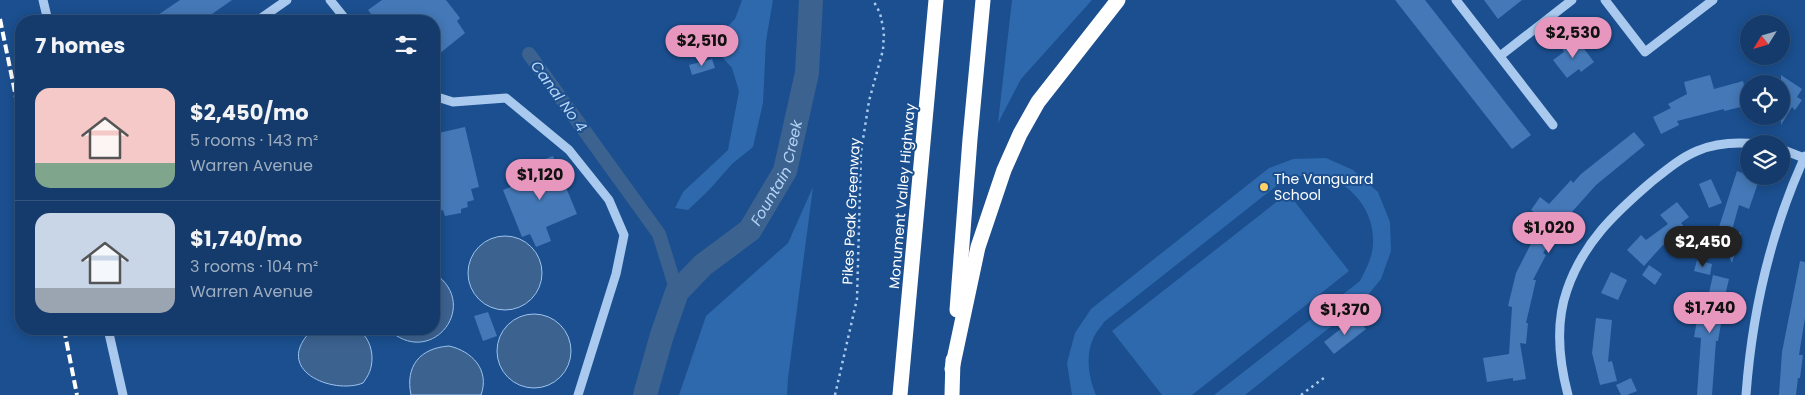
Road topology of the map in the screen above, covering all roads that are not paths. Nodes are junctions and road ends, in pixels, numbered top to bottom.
1 (43, 0) edge
2 (287, 0) edge
3 (330, 0) edge
4 (936, 0) edge
5 (983, 0) edge
6 (1118, 0) edge
7 (1456, 0) edge
8 (1572, 0) edge
9 (1605, 0) edge
10 (1713, 0) edge
11 (47, 15) edge
12 (265, 15) edge
13 (342, 15) edge
14 (1500, 56) junction
15 (440, 98) edge
16 (1553, 125) dead end
17 (1740, 142) edge
18 (1790, 152) edge
19 (1804, 157) edge
20 (109, 335) edge
21 (952, 368) junction
22 (122, 395) edge
23 (578, 395) edge
24 (900, 395) edge
25 (952, 395) edge
26 (1568, 395) edge
27 (1746, 395) edge

1 - 11 street
2 - 12 street
3 - 13 street
4 - 24 highway, Monument Valley Highway
5 - 21 highway
6 - 21 highway
7 - 14 street
8 - 14 street
9 - 10 street
14 - 16 street
15 - 23 street
17 - 26 street
18 - 19 street
19 - 27 street
20 - 22 street
21 - 25 highway

